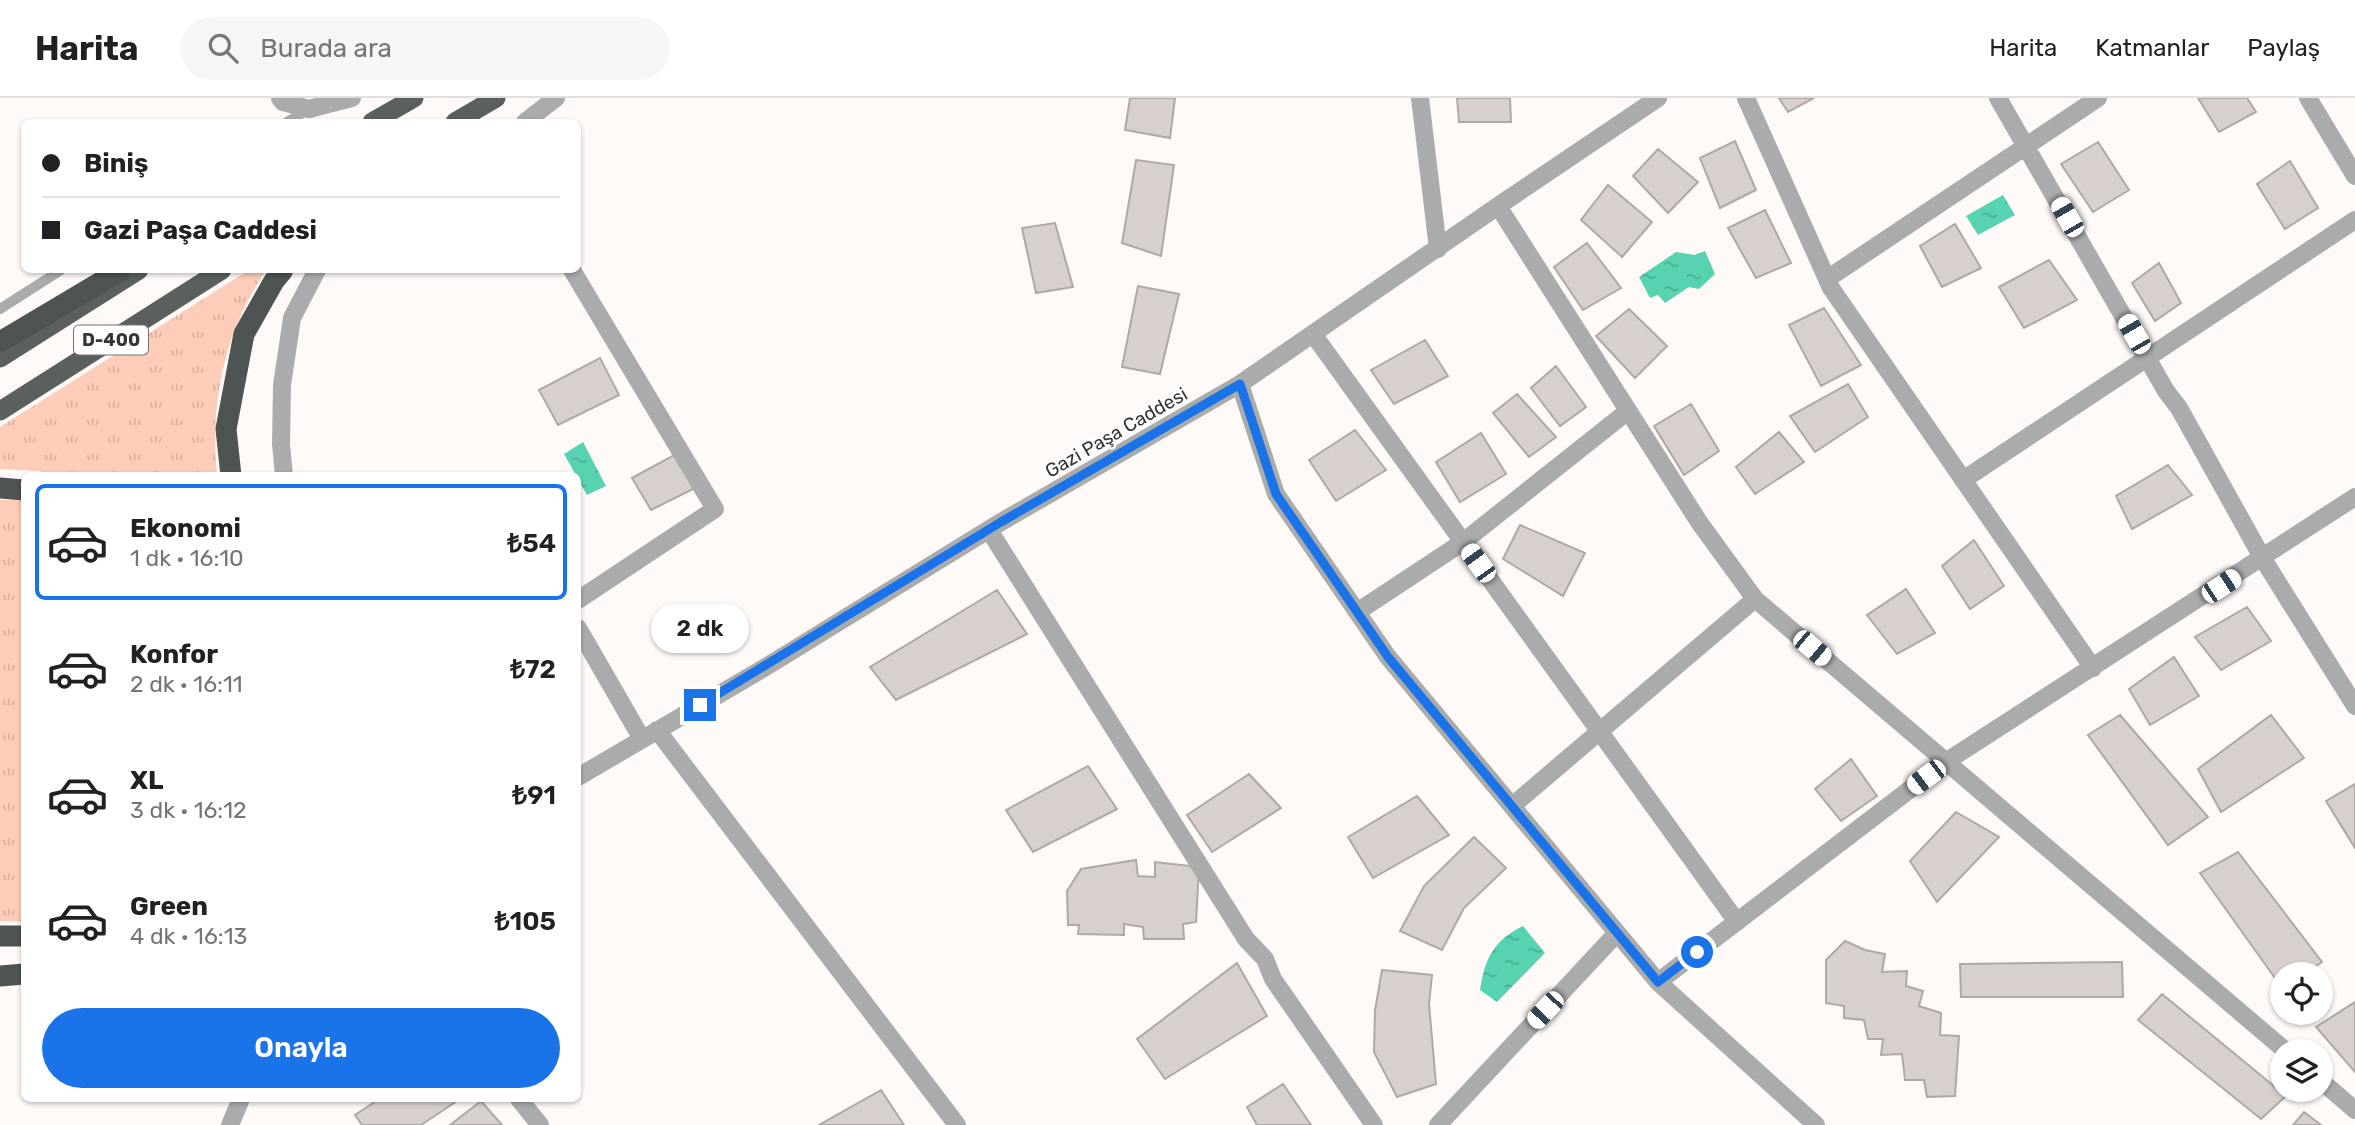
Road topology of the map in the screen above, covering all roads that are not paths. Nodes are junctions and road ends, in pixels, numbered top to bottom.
1 (280, 98) edge
2 (352, 98) edge
3 (414, 98) edge
4 (496, 98) edge
5 (556, 98) edge
6 (1420, 98) edge
7 (1658, 98) edge
8 (1746, 98) edge
9 (1998, 98) edge
10 (2098, 98) edge
11 (2308, 98) edge
12 (309, 109) junction
13 (293, 119) edge
14 (377, 119) edge
15 (460, 119) edge
16 (529, 119) edge
17 (2027, 146) junction
18 (2355, 176) edge
19 (1497, 206) junction
20 (2355, 220) edge
21 (1438, 248) junction
22 (56, 273) edge
23 (116, 273) edge
24 (134, 273) edge
25 (217, 273) edge
26 (281, 273) edge
27 (315, 273) edge
28 (574, 273) edge
29 (1827, 279) junction
30 (0, 309) edge
31 (1313, 334) junction
32 (0, 342) edge
33 (0, 358) edge
34 (2147, 358) junction
35 (1240, 384) junction
36 (0, 411) edge
37 (1628, 411) junction
38 (231, 472) edge
39 (284, 472) edge
40 (1963, 480) junction
41 (0, 488) edge
42 (21, 490) edge
43 (2355, 497) edge
44 (989, 530) junction
45 (1463, 542) junction
46 (2263, 559) junction
47 (581, 598) edge
48 (1755, 599) junction
49 (1357, 612) junction
50 (581, 632) edge
51 (2093, 668) junction
52 (2355, 706) edge
53 (1600, 731) junction
54 (650, 735) junction
55 (1947, 761) junction
56 (581, 775) edge
57 (1512, 806) junction
58 (1737, 922) junction
59 (1617, 933) junction
60 (0, 936) edge
61 (21, 936) edge
62 (21, 974) edge
63 (0, 975) edge
64 (1658, 982) junction
65 (2272, 1039) edge
66 (2333, 1091) edge
67 (240, 1102) edge
68 (521, 1102) edge
69 (2355, 1110) edge
70 (230, 1125) edge
71 (540, 1125) edge
72 (957, 1125) edge
73 (1374, 1125) edge
74 (1437, 1125) edge
75 (1816, 1125) edge

1 - 12 street
2 - 12 street
3 - 14 highway
4 - 15 highway
5 - 16 street
6 - 21 street
7 - 19 street, Gazi Paşa Caddesi
8 - 29 street
9 - 17 street
10 - 17 street
11 - 18 street
12 - 13 lane
17 - 29 street
17 - 34 street
19 - 21 street, Gazi Paşa Caddesi
19 - 37 street
20 - 34 street
21 - 31 street, Gazi Paşa Caddesi
22 - 30 lane
23 - 32 highway
24 - 33 highway, D-400
25 - 36 highway, D-400
26 - 38 highway
27 - 39 street
28 - 47 street
29 - 40 street
31 - 35 street, Gazi Paşa Caddesi
31 - 45 street
34 - 40 street
34 - 46 street
35 - 44 street, Gazi Paşa Caddesi
35 - 49 street
37 - 45 street
37 - 48 street
40 - 51 street
41 - 42 highway
43 - 46 street
44 - 54 street, Gazi Paşa Caddesi
44 - 73 street
45 - 49 street
45 - 53 street
46 - 51 street
46 - 52 street
48 - 53 street
48 - 55 street
49 - 57 street
50 - 54 street
51 - 55 street
53 - 57 street
53 - 58 street
54 - 56 street, Gazi Paşa Caddesi
54 - 72 street
55 - 58 street
55 - 65 street
57 - 59 street
58 - 64 street
59 - 64 street
59 - 74 street
60 - 61 highway
62 - 63 highway
64 - 75 street
66 - 69 street
67 - 70 street
68 - 71 street

